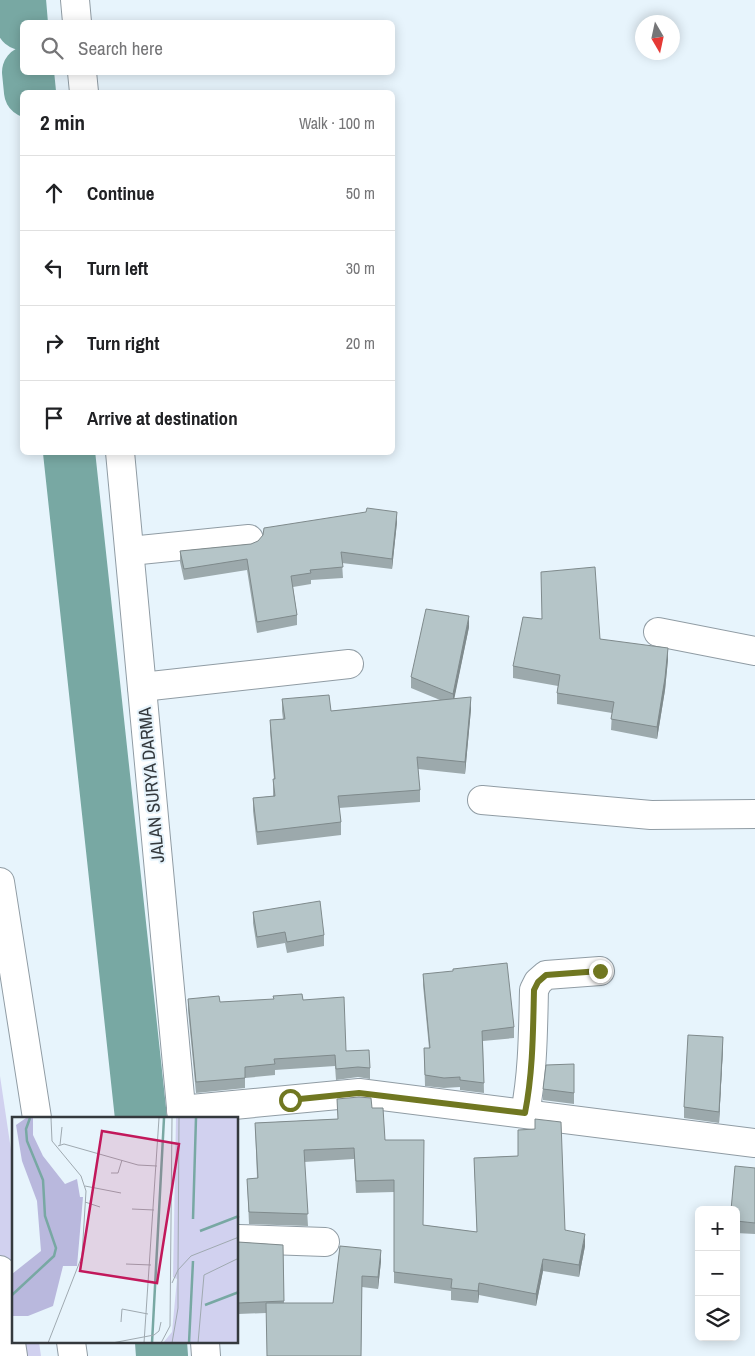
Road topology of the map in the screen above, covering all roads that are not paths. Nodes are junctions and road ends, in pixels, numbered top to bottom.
1 (75, 0) edge
2 (77, 20) edge
3 (82, 75) edge
4 (84, 90) edge
5 (120, 455) edge
6 (249, 539) dead end
7 (130, 551) junction
8 (658, 632) dead end
9 (755, 651) edge
10 (348, 664) dead end
11 (142, 687) junction
12 (482, 800) dead end
13 (755, 814) edge
14 (0, 882) edge
15 (600, 971) dead end
16 (525, 1113) junction
17 (181, 1114) edge
18 (37, 1117) edge
19 (755, 1144) edge
20 (239, 1239) edge
21 (325, 1242) dead end
22 (0, 1270) edge
23 (13, 1356) edge

1 - 2 street
3 - 4 street
5 - 7 street, JALAN SURYA DARMA
6 - 7 street
7 - 11 street, JALAN SURYA DARMA
8 - 9 street
10 - 11 street
11 - 17 street, JALAN SURYA DARMA
12 - 13 street
14 - 18 street
15 - 16 street
16 - 17 street
16 - 19 street
20 - 21 street
22 - 23 street

